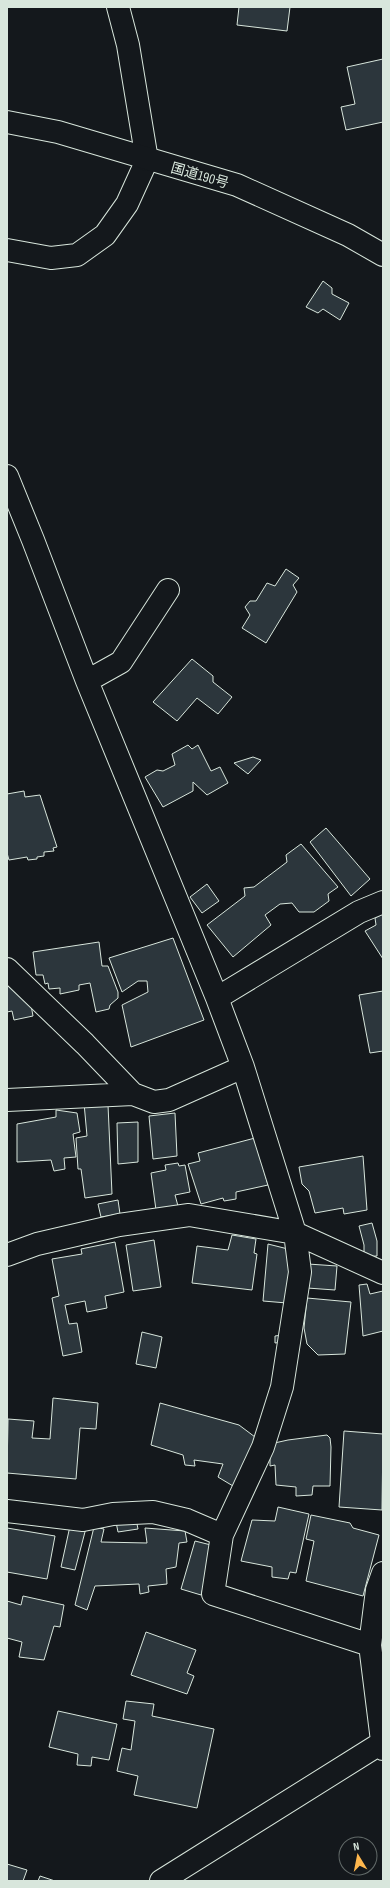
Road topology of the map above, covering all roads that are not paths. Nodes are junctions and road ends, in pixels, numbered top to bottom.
1 (118, 7) edge
2 (7, 122) edge
3 (147, 160) junction
4 (7, 250) edge
5 (383, 254) edge
6 (7, 476) edge
7 (168, 590) dead end
8 (87, 681) junction
9 (383, 902) edge
10 (7, 969) edge
11 (217, 998) junction
12 (243, 1067) junction
13 (133, 1094) junction
14 (7, 1100) edge
15 (295, 1232) junction
16 (7, 1255) edge
17 (383, 1273) edge
18 (7, 1511) edge
19 (222, 1534) junction
20 (383, 1573) edge
21 (370, 1645) junction
22 (382, 1745) edge
23 (161, 1881) edge

1 - 3 main road
2 - 3 main road, 国道190号
3 - 4 main road
3 - 5 main road, 国道190号
6 - 8 main road
7 - 8 main road
8 - 11 main road
9 - 11 main road
10 - 13 main road
11 - 12 main road
12 - 13 main road
12 - 15 main road
13 - 14 main road
15 - 16 main road
15 - 17 main road
15 - 19 main road
18 - 19 main road
19 - 21 main road
20 - 21 main road
21 - 22 main road
22 - 23 main road

